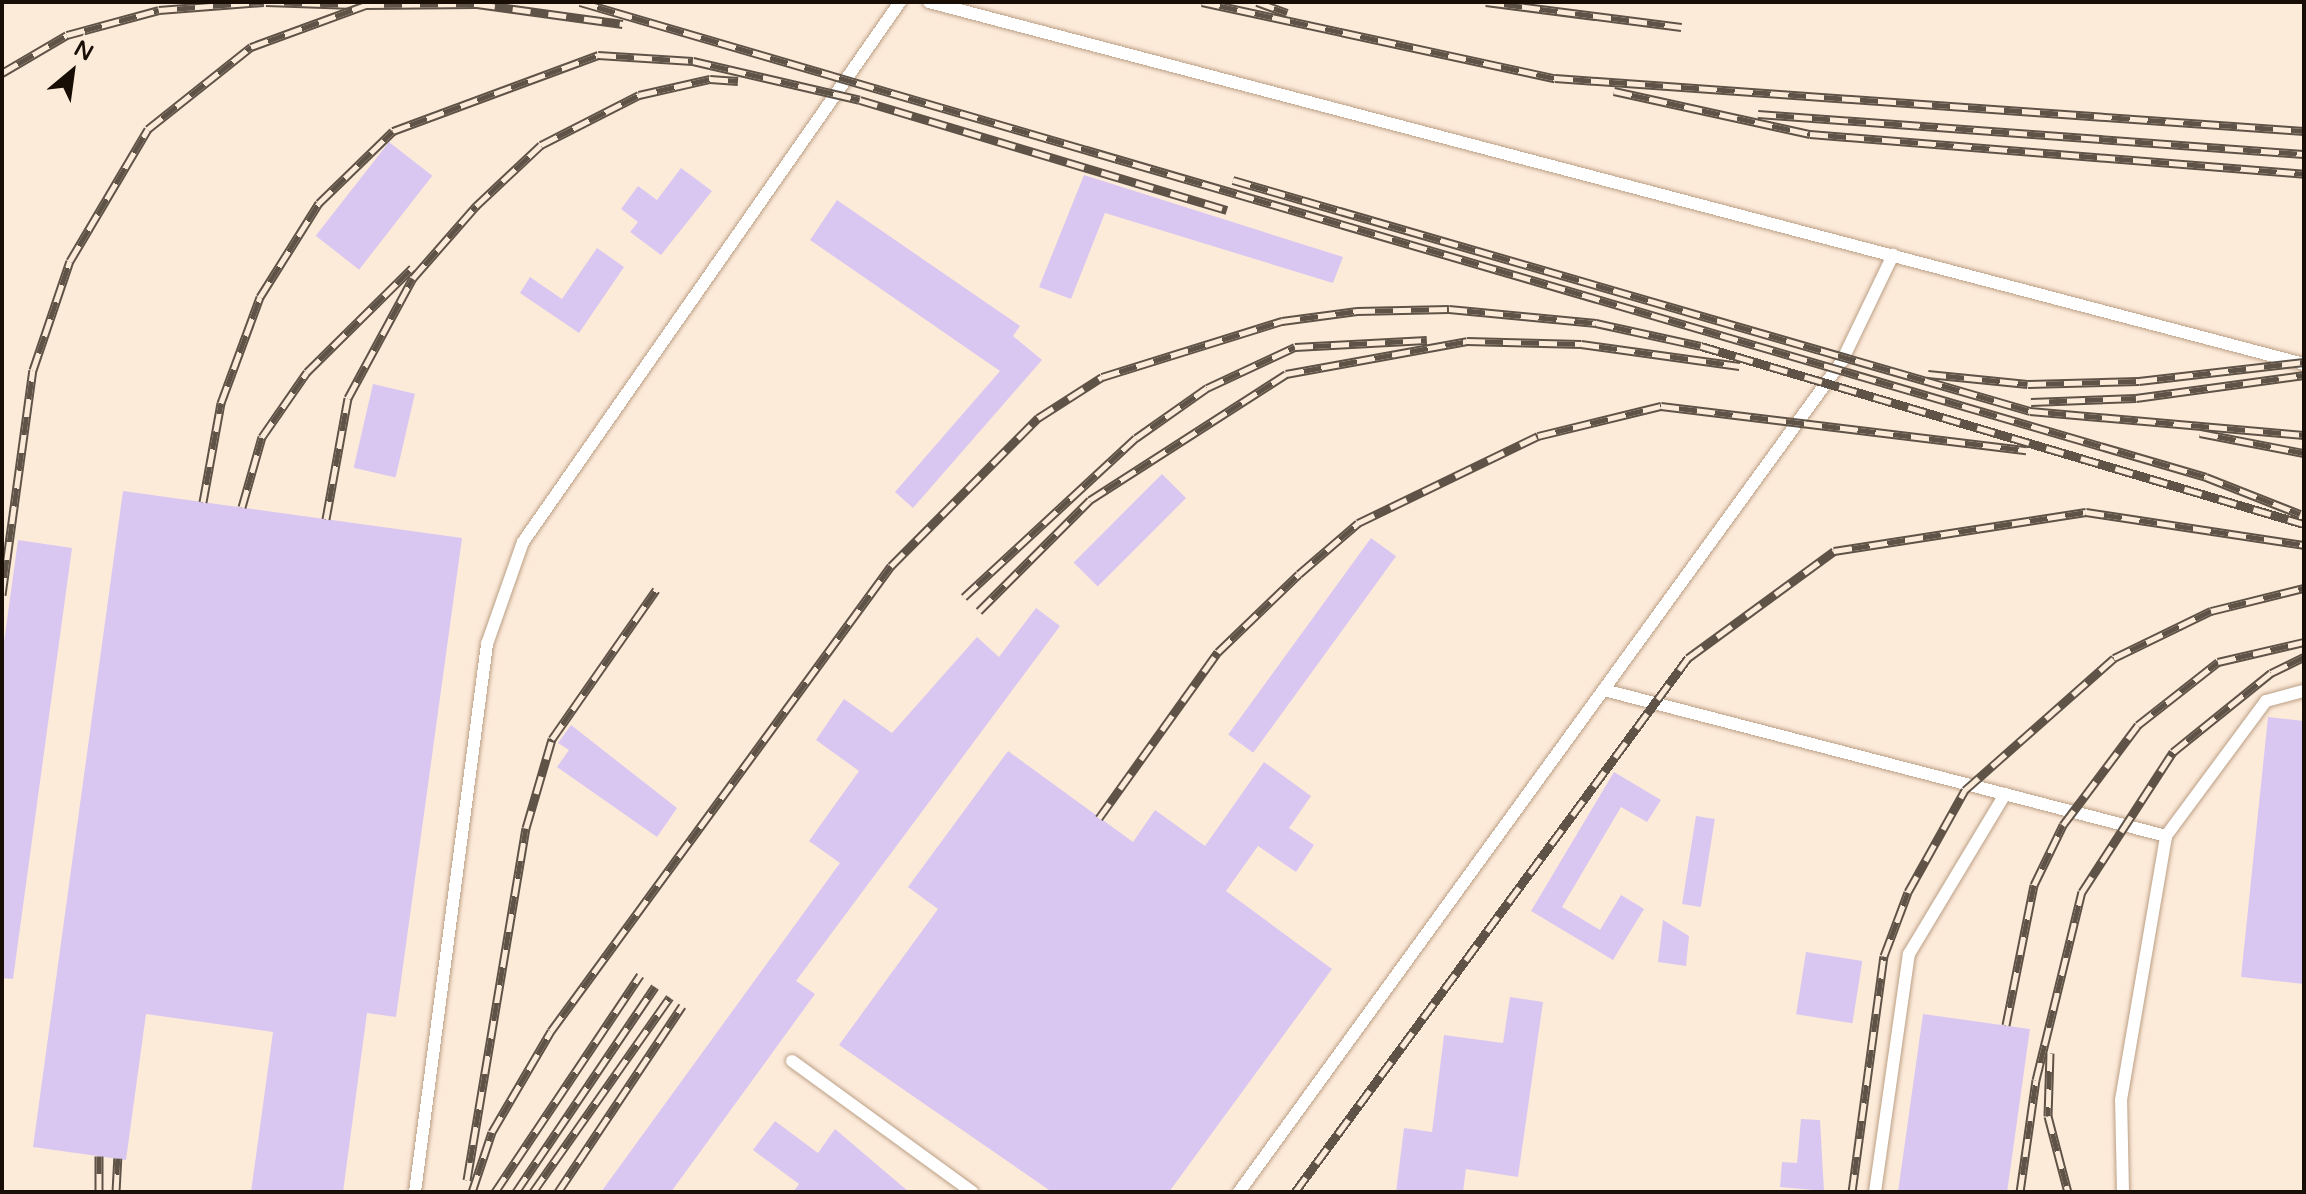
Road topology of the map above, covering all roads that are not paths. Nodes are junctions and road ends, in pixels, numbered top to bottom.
1 (900, 2) edge
2 (929, 2) edge
3 (1893, 255) junction
4 (2304, 364) edge
5 (1604, 690) junction
6 (2304, 691) edge
7 (2005, 794) junction
8 (2166, 836) junction
9 (792, 1061) dead end
10 (415, 1192) edge
11 (972, 1192) edge
12 (1239, 1192) edge
13 (1875, 1192) edge
14 (2123, 1192) edge

1 - 10 lane
2 - 3 lane
3 - 4 lane
3 - 5 lane
5 - 7 lane
5 - 12 lane
6 - 8 lane
7 - 8 lane
7 - 13 lane
8 - 14 lane
9 - 11 lane

